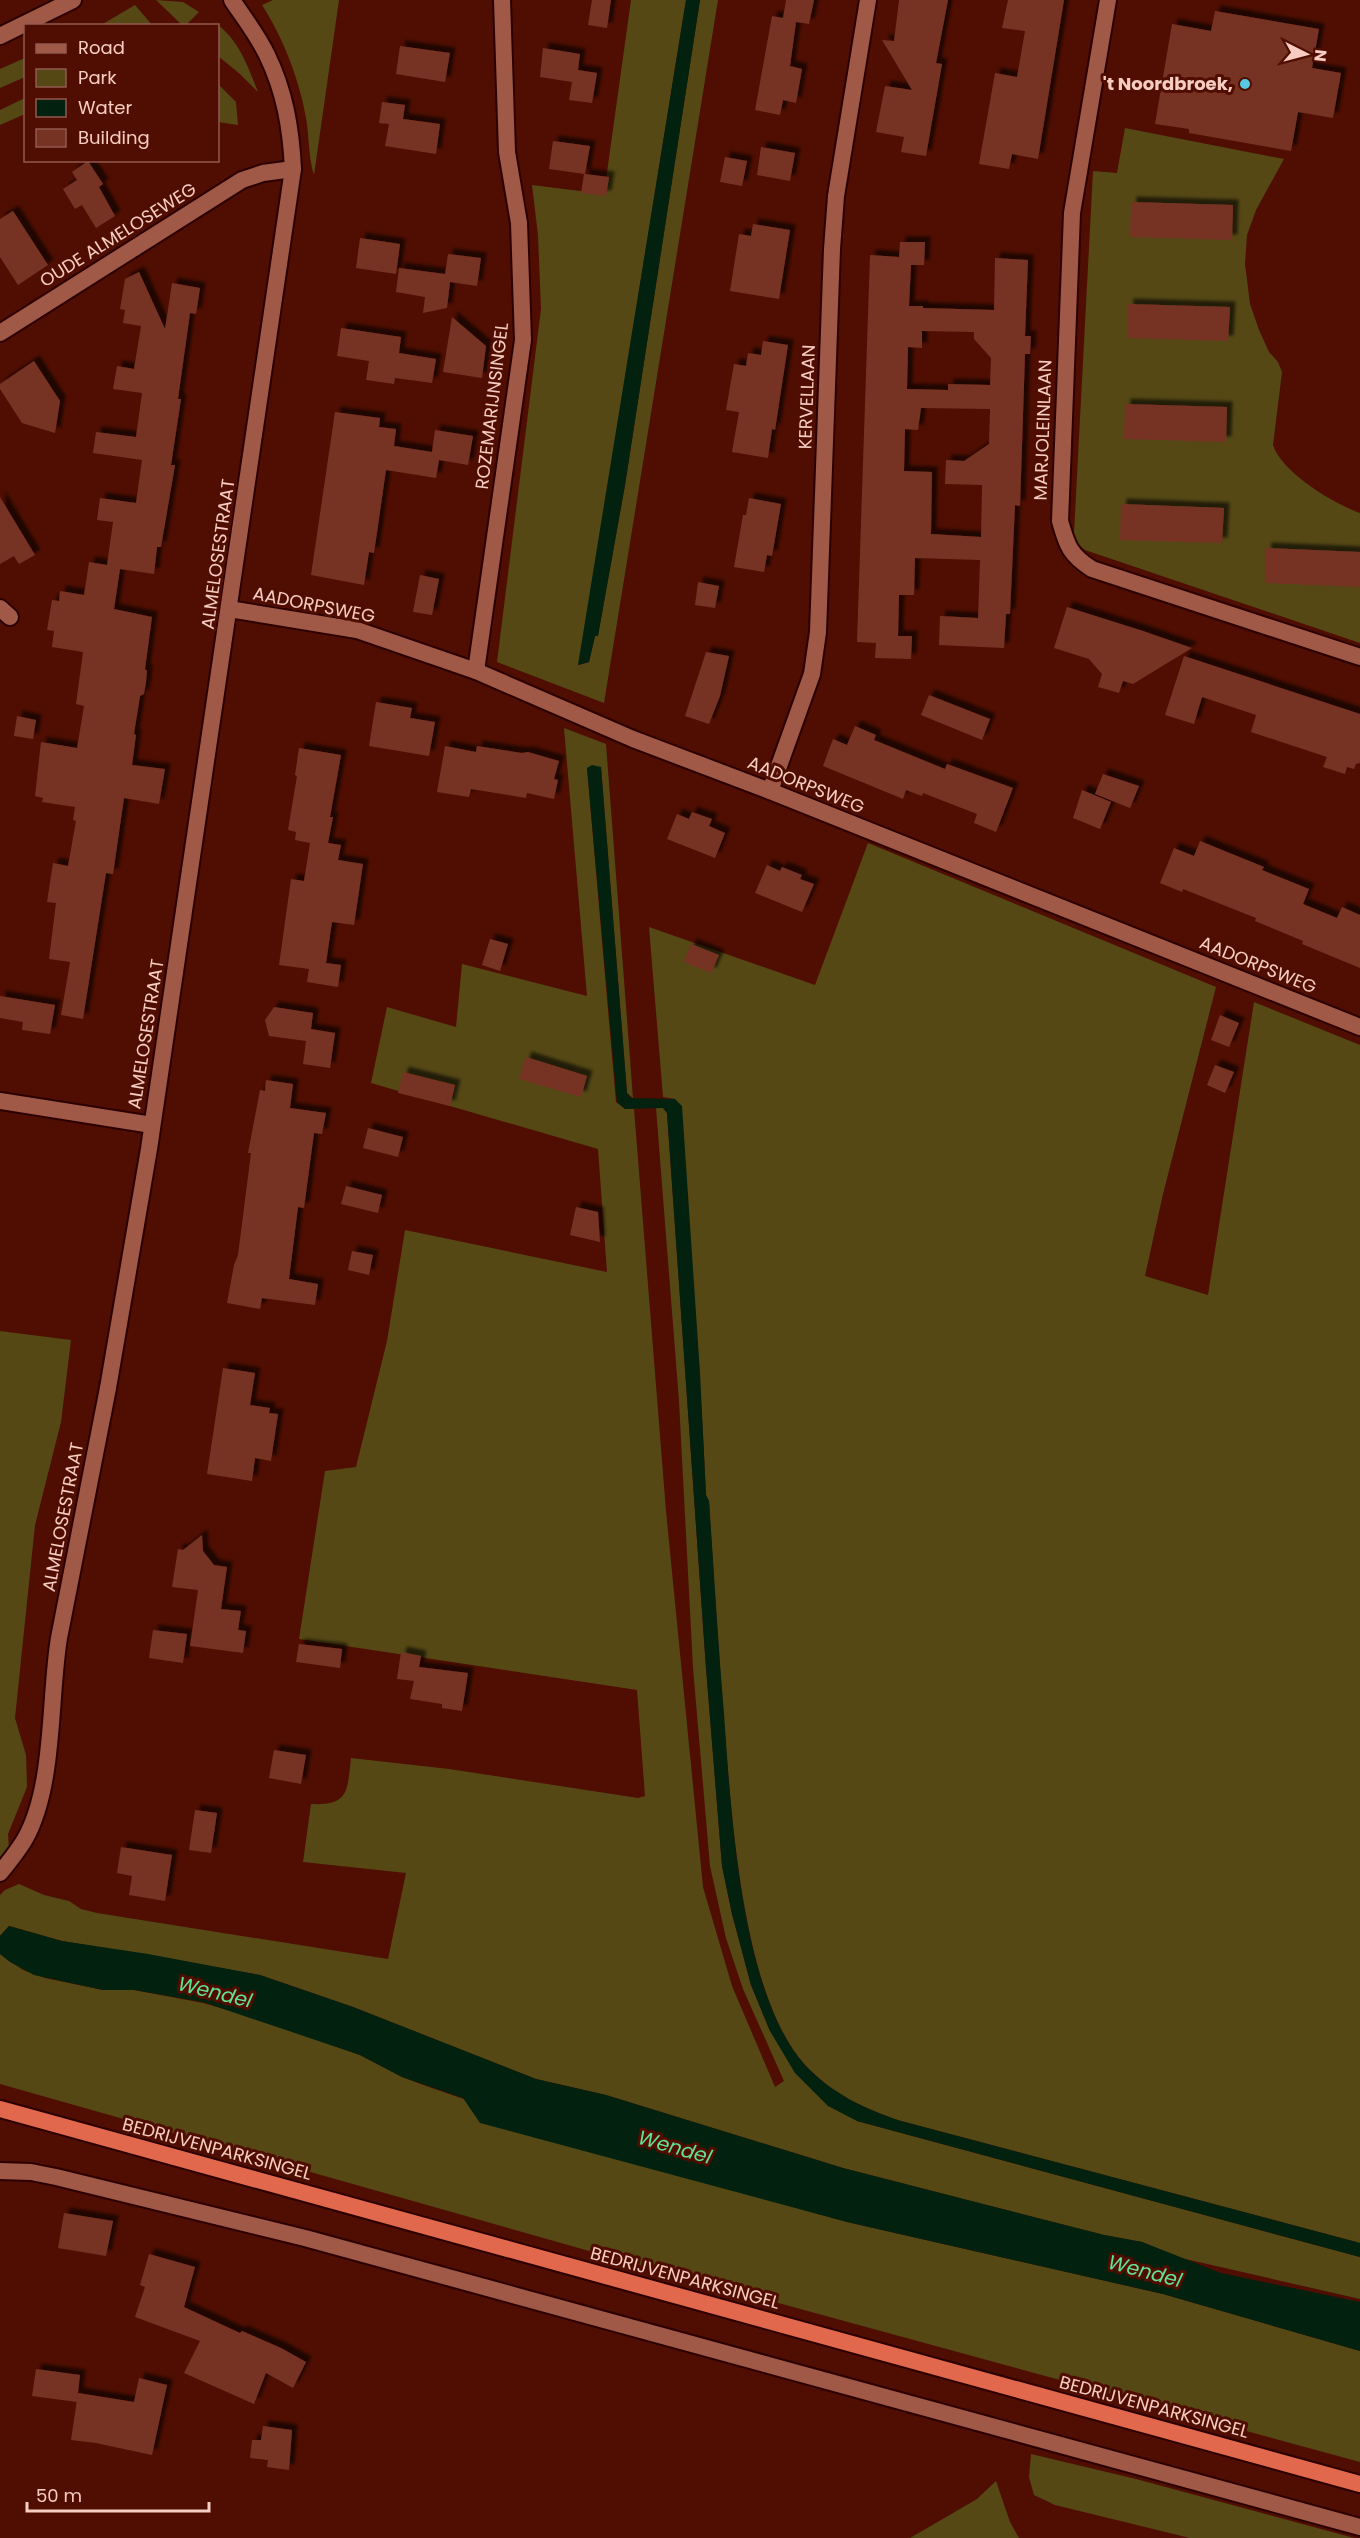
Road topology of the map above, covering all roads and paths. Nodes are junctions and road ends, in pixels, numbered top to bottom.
1 (73, 0) edge
2 (232, 0) edge
3 (502, 0) edge
4 (868, 0) edge
5 (1108, 0) edge
6 (24, 24) edge
7 (24, 24) edge
8 (0, 36) edge
9 (293, 169) junction
10 (0, 333) edge
11 (229, 609) junction
12 (1360, 657) edge
13 (476, 671) junction
14 (770, 791) junction
15 (1360, 1027) edge
16 (0, 1101) edge
17 (152, 1125) junction
18 (0, 1873) edge
19 (0, 2109) edge
20 (0, 2171) edge
21 (1360, 2484) edge
22 (1360, 2527) edge

1 - 7 street
2 - 9 street, ALMELOSESTRAAT
3 - 13 street, ROZEMARIJNSINGEL
4 - 14 street, KERVELLAAN
5 - 12 street, MARJOLEINLAAN
6 - 8 street
9 - 10 street, OUDE ALMELOSEWEG
9 - 11 street, ALMELOSESTRAAT
11 - 13 street, AADORPSWEG
11 - 17 street, ALMELOSESTRAAT
13 - 14 street, AADORPSWEG
14 - 15 street, AADORPSWEG
16 - 17 street, ALMELOSESTRAAT
17 - 18 street, ALMELOSESTRAAT
19 - 21 highway, BEDRIJVENPARKSINGEL
20 - 22 street

